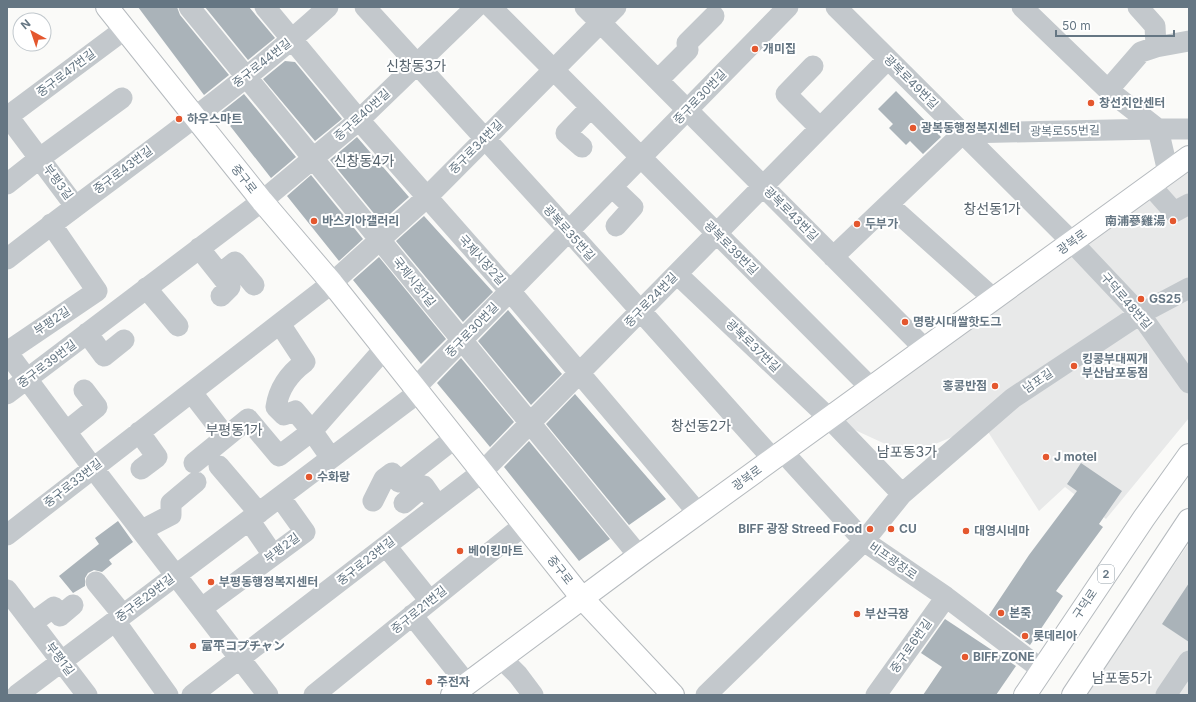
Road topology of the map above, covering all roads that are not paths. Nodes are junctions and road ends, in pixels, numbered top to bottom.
1 (107, 7) edge
2 (189, 7) edge
3 (265, 7) edge
4 (328, 7) edge
5 (365, 7) edge
6 (476, 7) edge
7 (491, 7) edge
8 (585, 7) edge
9 (616, 7) edge
10 (788, 7) edge
11 (836, 7) edge
12 (1022, 7) edge
13 (1138, 7) edge
14 (714, 16) dead end
15 (600, 22) junction
16 (125, 29) junction
17 (292, 40) junction
18 (1189, 41) edge
19 (1156, 47) junction
20 (888, 59) junction
21 (416, 64) junction
22 (813, 66) dead end
23 (554, 70) junction
24 (246, 76) junction
25 (658, 80) junction
26 (1108, 90) junction
27 (122, 98) dead end
28 (591, 108) junction
29 (687, 110) junction
30 (7, 116) edge
31 (195, 117) junction
32 (359, 120) junction
33 (820, 128) junction
34 (1158, 129) junction
35 (1189, 129) edge
36 (963, 133) junction
37 (484, 139) junction
38 (582, 147) dead end
39 (641, 157) junction
40 (1189, 157) edge
41 (40, 158) junction
42 (313, 158) junction
43 (1168, 172) junction
44 (7, 184) edge
45 (1150, 185) junction
46 (612, 186) junction
47 (763, 186) junction
48 (426, 198) junction
49 (262, 201) junction
50 (1189, 204) edge
51 (889, 205) junction
52 (75, 206) junction
53 (51, 224) junction
54 (616, 226) dead end
55 (569, 231) junction
56 (717, 234) junction
57 (380, 240) junction
58 (1072, 242) junction
59 (199, 248) junction
60 (833, 257) junction
61 (7, 259) edge
62 (220, 274) junction
63 (677, 274) junction
64 (332, 283) junction
65 (254, 285) dead end
66 (146, 288) junction
67 (1189, 288) edge
68 (510, 291) junction
69 (221, 296) dead end
70 (994, 299) junction
71 (640, 312) junction
72 (1140, 314) junction
73 (280, 324) junction
74 (178, 326) dead end
75 (88, 333) junction
76 (124, 340) dead end
77 (462, 340) junction
78 (384, 349) junction
79 (925, 349) junction
80 (7, 352) edge
81 (579, 374) junction
82 (28, 379) junction
83 (1189, 383) edge
84 (871, 388) junction
85 (84, 390) dead end
86 (417, 390) junction
87 (192, 393) junction
88 (7, 394) edge
89 (829, 418) junction
90 (530, 423) junction
91 (67, 431) junction
92 (312, 431) junction
93 (139, 432) junction
94 (226, 437) junction
95 (455, 438) junction
96 (778, 455) junction
97 (1189, 455) edge
98 (331, 458) junction
99 (219, 466) dead end
100 (93, 468) junction
101 (141, 469) dead end
102 (482, 472) junction
103 (902, 494) junction
104 (280, 497) junction
105 (373, 500) dead end
106 (404, 502) dead end
107 (438, 506) junction
108 (698, 513) junction
109 (254, 516) junction
110 (1189, 520) edge
111 (524, 525) junction
112 (142, 530) junction
113 (7, 535) edge
114 (864, 541) junction
115 (386, 546) junction
116 (273, 555) junction
117 (639, 556) junction
118 (177, 575) junction
119 (96, 582) dead end
120 (946, 597) junction
121 (582, 598) junction
122 (10, 600) edge
123 (430, 601) junction
124 (73, 605) dead end
125 (202, 608) junction
126 (412, 615) junction
127 (119, 618) junction
128 (32, 623) junction
129 (240, 658) junction
130 (501, 658) junction
131 (61, 661) junction
132 (1189, 661) edge
133 (1041, 669) junction
134 (460, 690) edge
135 (29, 691) edge
136 (1079, 693) edge
137 (87, 695) edge
138 (168, 695) edge
139 (192, 695) edge
140 (268, 695) edge
141 (314, 695) edge
142 (533, 695) edge
143 (673, 695) edge
144 (706, 695) edge
145 (876, 695) edge
146 (1024, 695) edge
147 (1166, 695) edge

1 - 16 main road, 중구로
2 - 24 street, 국제시장1길
3 - 17 street, 국제시장2길
4 - 17 street, 중구로44번길
5 - 21 street, 광복로35번길
6 - 21 street, 중구로40번길
7 - 23 street, 광복로39번길
8 - 15 street, 광복로43번길
9 - 15 street, 중구로34번길
10 - 29 street, 중구로30번길
11 - 20 street, 광복로49번길
12 - 26 street
13 - 19 street
14 - 25 street
15 - 23 street, 중구로34번길
15 - 25 street, 광복로43번길
16 - 30 street, 중구로47번길
16 - 31 main road, 중구로
17 - 24 street, 중구로44번길
17 - 32 street, 국제시장2길
18 - 19 street
19 - 26 street
20 - 33 street, 중구로24번길
20 - 36 street, 광복로49번길
21 - 32 street, 중구로40번길
21 - 37 street, 광복로35번길
22 - 33 street
23 - 28 street, 광복로39번길
23 - 37 street, 중구로34번길
24 - 31 street, 중구로44번길
24 - 42 street, 국제시장1길
25 - 29 street, 광복로43번길
26 - 34 street
27 - 41 street
28 - 38 street
28 - 39 street, 광복로39번길
29 - 39 street, 중구로30번길
29 - 47 street, 광복로43번길
30 - 41 street, 부평3길
31 - 49 main road, 중구로
31 - 52 street, 중구로43번길
32 - 42 street, 중구로40번길
32 - 48 street, 국제시장2길
33 - 47 street, 중구로24번길
34 - 35 street, 광복로55번길
34 - 36 street, 광복로55번길
34 - 43 street
36 - 51 street
36 - 58 street, 광복로49번길
37 - 48 street, 중구로34번길
37 - 55 street, 광복로35번길
39 - 46 street, 중구로30번길
39 - 56 street, 광복로39번길
40 - 43 main road, 광복로
41 - 44 street, 부평3길
41 - 52 street, 부평3길
42 - 49 street, 중구로40번길
42 - 57 street, 국제시장1길
43 - 45 main road, 광복로
45 - 50 street
45 - 58 main road, 광복로
46 - 54 street
46 - 55 street, 중구로30번길
47 - 56 street, 중구로24번길
47 - 60 street, 광복로43번길
48 - 57 street, 중구로34번길
48 - 68 street, 국제시장2길
49 - 59 street, 중구로39번길
49 - 64 main road, 중구로
51 - 60 street
51 - 70 street
52 - 53 street, 중구로43번길
53 - 61 street, 중구로43번길
53 - 80 street, 부평2길
55 - 68 street, 중구로30번길
55 - 71 street, 광복로35번길
56 - 63 street, 중구로24번길
56 - 84 street, 광복로39번길
57 - 64 street, 중구로34번길
57 - 77 street, 국제시장1길
58 - 70 main road, 광복로
58 - 72 street, 구덕로48번길
59 - 62 street
59 - 66 street, 중구로39번길
60 - 79 street, 광복로43번길
62 - 65 street
62 - 69 street
63 - 71 street, 중구로24번길
63 - 89 street, 광복로37번길
64 - 73 street, 중구로33번길
64 - 78 main road, 중구로
66 - 74 street
66 - 75 street, 중구로39번길
67 - 72 street, 남포길
68 - 77 street, 중구로30번길
68 - 81 street, 국제시장2길
70 - 79 main road, 광복로
71 - 81 street, 중구로24번길
71 - 96 street, 광복로35번길
72 - 83 street, 구덕로48번길
72 - 103 street, 남포길
73 - 87 street, 중구로33번길
73 - 92 street
75 - 76 street, 중구로39번길
75 - 82 street, 중구로39번길
77 - 86 street, 중구로30번길
77 - 90 street, 국제시장1길
78 - 86 main road, 중구로
78 - 92 street
79 - 84 main road, 광복로
80 - 82 street, 부평2길
81 - 90 street, 중구로24번길
81 - 108 street, 국제시장2길
82 - 88 street, 중구로39번길
82 - 91 street, 부평2길
84 - 89 main road, 광복로
85 - 91 street
86 - 95 main road, 중구로
86 - 98 street, 중구로29번길
87 - 93 street, 중구로33번길
87 - 94 street
89 - 96 main road, 광복로
89 - 103 street
90 - 102 street, 중구로24번길
90 - 117 street, 국제시장1길
91 - 100 street, 부평2길
92 - 94 street
92 - 98 street
93 - 100 street, 중구로33번길
93 - 101 street
94 - 112 street
95 - 102 main road, 중구로
95 - 105 street
96 - 108 main road, 광복로
96 - 114 street
97 - 133 main road, 구덕로 / 2
98 - 104 street, 중구로29번길
99 - 109 street
100 - 112 street, 부평2길
100 - 113 street, 중구로33번길
102 - 107 street, 중구로23번길
102 - 111 main road, 중구로
103 - 114 street, 남포길
104 - 109 street, 중구로29번길
104 - 116 street, 부평2길
106 - 107 street
107 - 115 street, 중구로23번길
108 - 117 main road, 광복로
109 - 116 street
109 - 118 street, 중구로29번길
110 - 136 main road
111 - 121 main road, 중구로
111 - 123 street, 중구로21번길
112 - 118 street, 부평2길
114 - 120 street, 비프광장로
114 - 144 street, 비프광장로
115 - 123 street
115 - 129 street, 중구로23번길
116 - 125 street, 부평2길
117 - 121 main road, 광복로
118 - 125 street, 부평2길
118 - 127 street, 중구로29번길
119 - 127 street
120 - 133 street, 비프광장로
120 - 145 street, 중구로6번길
121 - 130 main road, 광복로
121 - 143 main road, 중구로
122 - 128 street, 부평1길
123 - 126 street, 중구로21번길
124 - 128 street
125 - 129 street, 부평2길
126 - 134 street
126 - 141 street, 중구로21번길
127 - 131 street, 중구로29번길
127 - 138 street
128 - 131 street, 부평1길
129 - 139 street, 중구로23번길
129 - 140 street, 부평2길
130 - 134 main road, 광복로
130 - 142 street
131 - 135 street, 중구로29번길
131 - 137 street, 부평1길
132 - 147 street
133 - 146 main road, 구덕로 / 2

